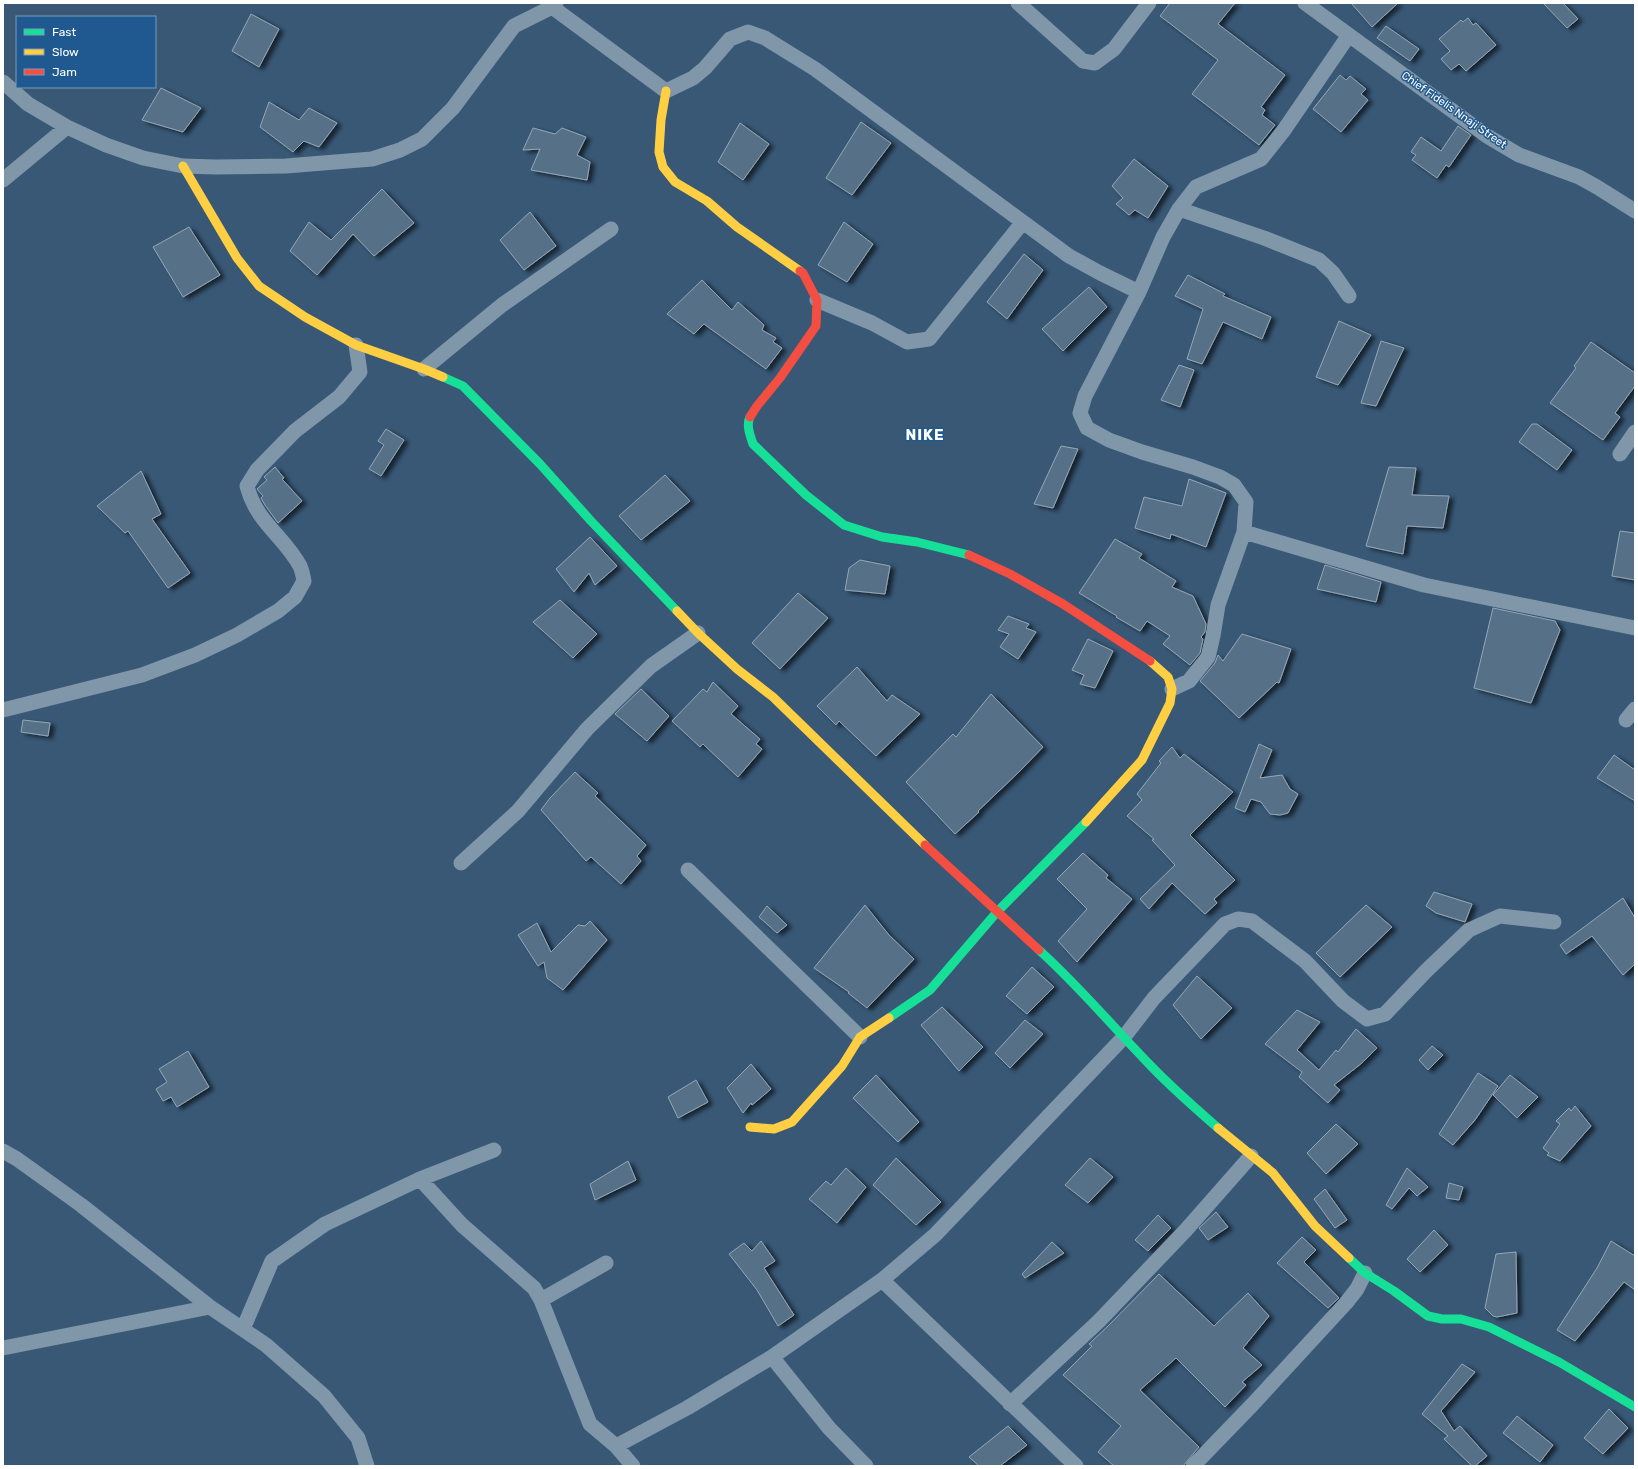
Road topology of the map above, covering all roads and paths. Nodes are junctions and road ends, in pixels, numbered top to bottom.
1 (1018, 3) edge
2 (1149, 3) edge
3 (1306, 3) edge
4 (554, 5) edge
5 (1349, 35) junction
6 (3, 82) edge
7 (666, 91) junction
8 (67, 127) junction
9 (184, 166) junction
10 (3, 180) edge
11 (1179, 209) junction
12 (1635, 211) edge
13 (1023, 222) junction
14 (611, 229) dead end
15 (1139, 292) junction
16 (1349, 296) dead end
17 (817, 300) junction
18 (356, 345) junction
19 (424, 369) junction
20 (1635, 432) edge
21 (1620, 454) dead end
22 (1244, 532) junction
23 (1635, 628) edge
24 (698, 633) junction
25 (1172, 689) junction
26 (3, 710) edge
27 (461, 863) dead end
28 (688, 870) dead end
29 (997, 912) junction
30 (1554, 922) dead end
31 (860, 1036) junction
32 (1124, 1037) junction
33 (750, 1126) dead end
34 (494, 1150) dead end
35 (3, 1151) edge
36 (1251, 1156) junction
37 (420, 1179) junction
38 (606, 1263) dead end
39 (1365, 1273) junction
40 (882, 1280) junction
41 (541, 1300) junction
42 (210, 1307) junction
43 (243, 1330) junction
44 (3, 1348) edge
45 (772, 1357) junction
46 (1010, 1404) junction
47 (1635, 1407) edge
48 (616, 1446) junction
49 (367, 1466) edge
50 (633, 1466) edge
51 (866, 1466) edge
52 (1076, 1466) edge
53 (1193, 1466) edge

1 - 2 street
3 - 5 street, Chief Fidelis Nnaji Street
4 - 7 street
4 - 9 street
5 - 11 street
5 - 12 street, Chief Fidelis Nnaji Street
6 - 8 street
7 - 13 street
7 - 17 street
8 - 9 street
8 - 10 street
9 - 18 street
11 - 15 street
11 - 16 street
13 - 15 street
13 - 17 street
14 - 19 street
15 - 22 street
17 - 25 street
18 - 19 street
18 - 26 street
19 - 24 street
20 - 21 street
22 - 23 street
22 - 25 street
24 - 27 street
24 - 29 street
25 - 29 street
28 - 31 street
29 - 31 street
29 - 32 street
30 - 32 street
31 - 33 street
32 - 36 street
32 - 40 street
34 - 37 street
35 - 42 street
36 - 39 street
36 - 46 street
37 - 41 street
37 - 43 street
38 - 41 street
39 - 47 street
39 - 53 street
40 - 45 street
40 - 46 street
41 - 48 street
42 - 43 street
42 - 44 street
43 - 49 street
45 - 48 street
45 - 51 street
46 - 52 street
48 - 50 street

